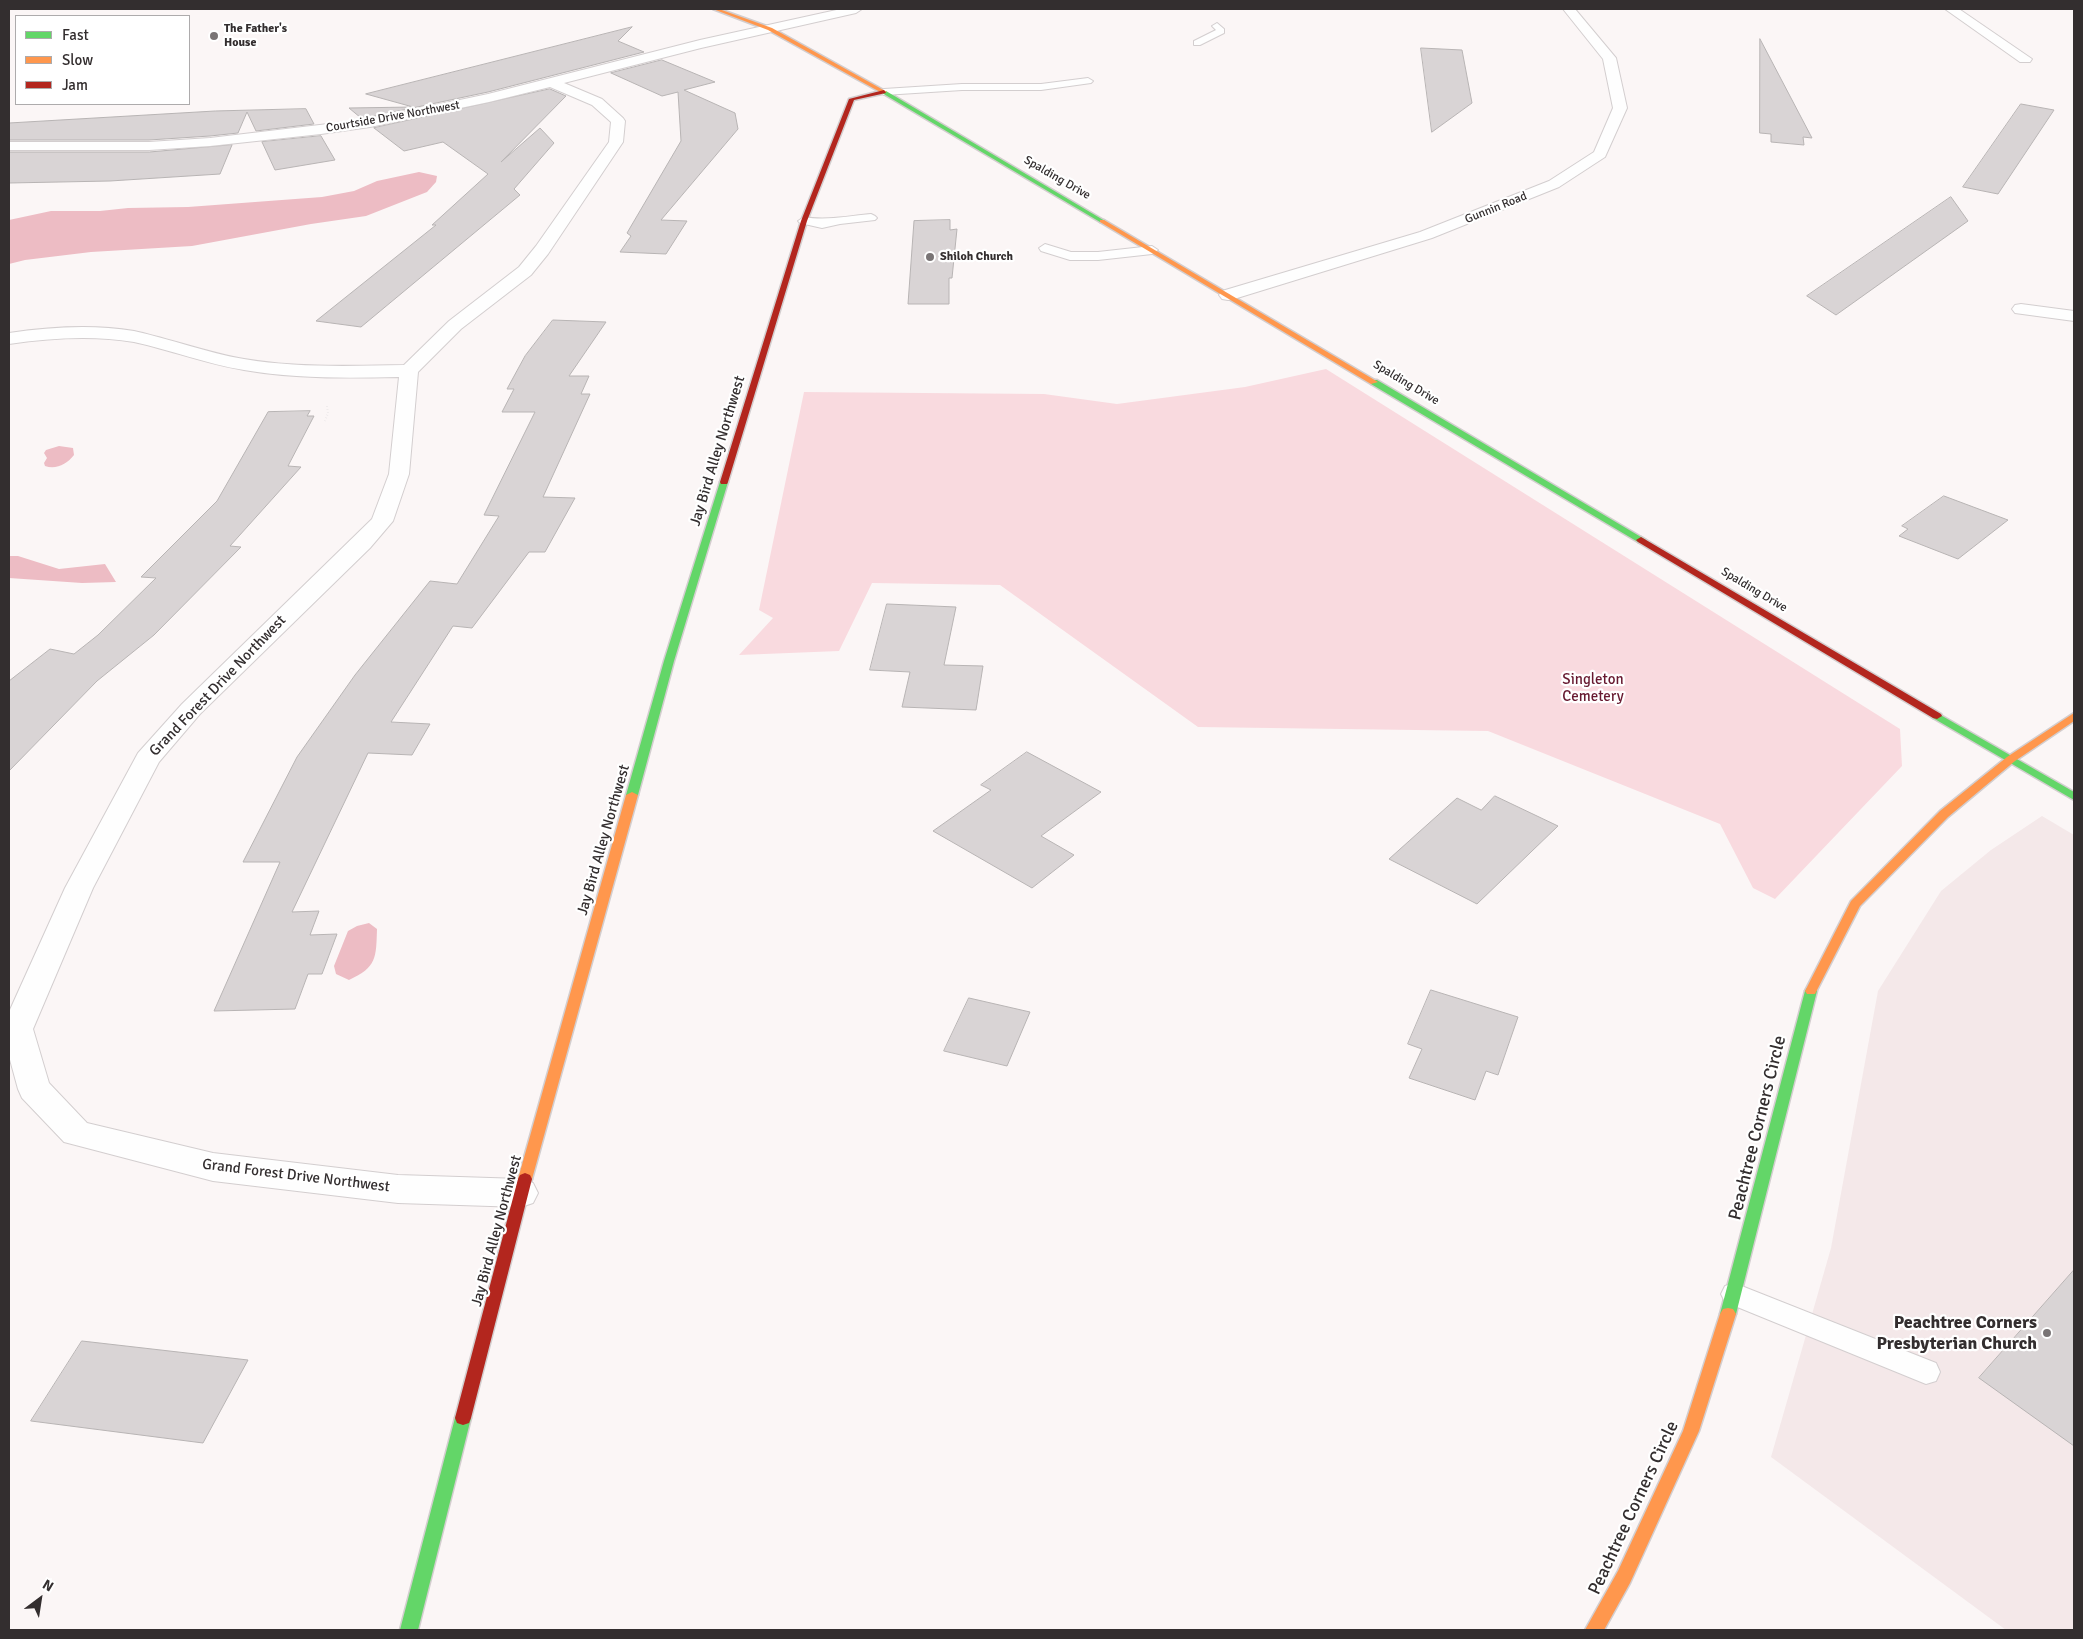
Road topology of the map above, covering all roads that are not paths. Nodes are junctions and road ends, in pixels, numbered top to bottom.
1 (715, 9) edge
2 (856, 9) edge
3 (1569, 9) edge
4 (1951, 9) edge
5 (1217, 26) dead end
6 (770, 29) junction
7 (1197, 43) dead end
8 (2025, 59) dead end
9 (1088, 81) dead end
10 (551, 82) junction
11 (884, 92) junction
12 (9, 146) edge
13 (871, 218) dead end
14 (804, 221) junction
15 (1046, 248) dead end
16 (1152, 250) junction
17 (1070, 256) junction
18 (1066, 272) dead end
19 (1228, 295) junction
20 (2021, 310) dead end
21 (2074, 316) edge
22 (9, 338) edge
23 (409, 372) junction
24 (2074, 716) edge
25 (2011, 759) junction
26 (2074, 797) edge
27 (522, 1193) junction
28 (1734, 1294) junction
29 (1926, 1372) dead end
30 (409, 1630) edge
31 (1594, 1630) edge

1 - 6 street, Spalding Drive
2 - 6 street, Courtside Drive Northwest
3 - 19 street, Gunnin Road
4 - 8 street
5 - 7 lane
6 - 10 street, Courtside Drive Northwest
6 - 11 street, Spalding Drive
9 - 11 lane
10 - 12 street, Courtside Drive Northwest
10 - 23 street
11 - 14 street, Jay Bird Alley Northwest
11 - 16 street, Spalding Drive
13 - 14 lane
14 - 27 street, Jay Bird Alley Northwest
15 - 17 lane
16 - 17 lane
16 - 19 street, Spalding Drive
17 - 18 lane
19 - 25 street, Spalding Drive
20 - 21 street
22 - 23 street
23 - 27 street, Grand Forest Drive Northwest
24 - 25 street, Peachtree Corners Circle
25 - 26 street, Spalding Drive
25 - 28 street, Peachtree Corners Circle
27 - 30 street, Jay Bird Alley Northwest
28 - 29 lane
28 - 31 street, Peachtree Corners Circle

